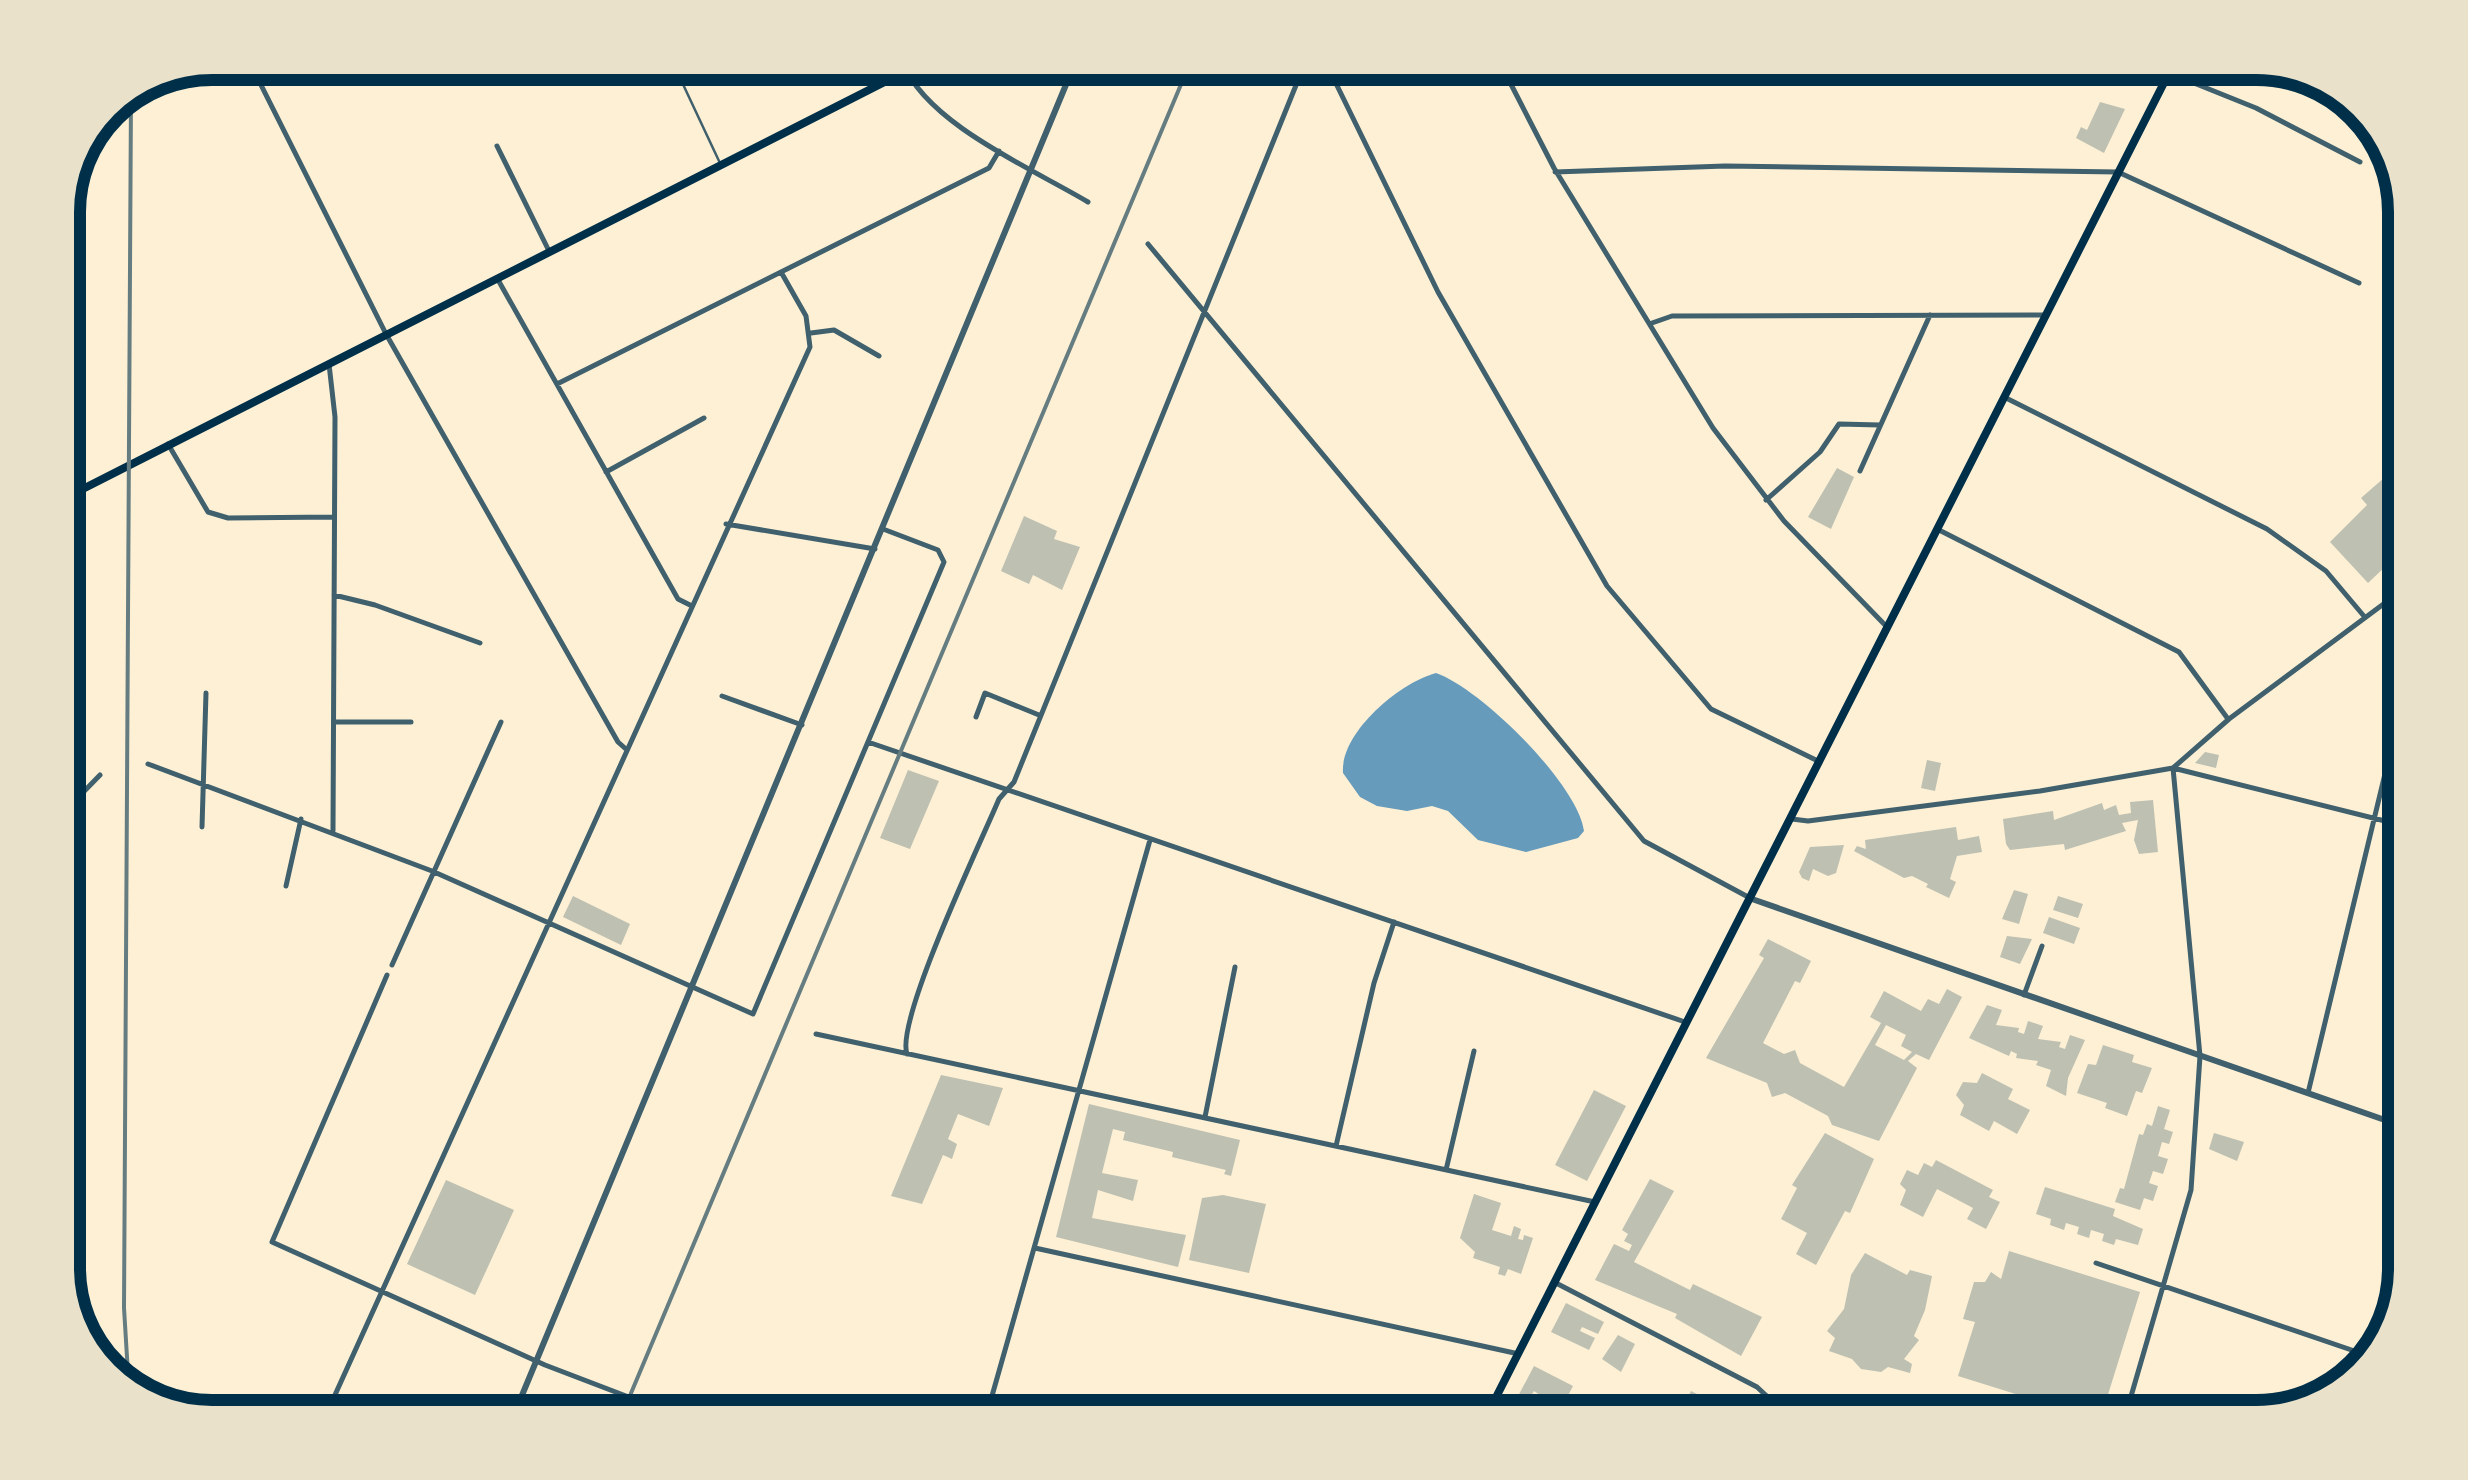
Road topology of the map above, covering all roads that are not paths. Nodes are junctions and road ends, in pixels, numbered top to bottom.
1 (259, 80) edge
2 (681, 80) edge
3 (880, 80) edge
4 (915, 80) edge
5 (1068, 80) edge
6 (1297, 80) edge
7 (1335, 80) edge
8 (1509, 80) edge
9 (2165, 80) edge
10 (2186, 80) edge
11 (497, 146) dead end
12 (999, 152) junction
13 (2360, 162) dead end
14 (721, 164) junction
15 (1031, 170) junction
16 (1556, 172) junction
17 (2118, 172) junction
18 (1088, 202) dead end
19 (1148, 244) dead end
20 (549, 252) junction
21 (781, 272) junction
22 (497, 278) junction
23 (2359, 283) dead end
24 (1201, 313) junction
25 (1930, 315) junction
26 (2047, 315) junction
27 (1652, 323) junction
28 (386, 334) junction
29 (812, 334) junction
30 (879, 356) dead end
31 (328, 363) junction
32 (558, 384) junction
33 (2006, 398) junction
34 (704, 418) dead end
35 (1880, 425) junction
36 (168, 444) junction
37 (1860, 471) dead end
38 (606, 473) junction
39 (80, 490) edge
40 (1766, 500) junction
41 (334, 517) junction
42 (726, 524) junction
43 (883, 529) junction
44 (1939, 530) junction
45 (875, 549) junction
46 (334, 596) junction
47 (2388, 599) edge
48 (690, 604) junction
49 (2363, 616) junction
50 (1888, 629) junction
51 (480, 643) dead end
52 (206, 692) dead end
53 (722, 696) dead end
54 (1039, 716) junction
55 (976, 717) dead end
56 (2229, 720) junction
57 (333, 722) junction
58 (411, 722) dead end
59 (501, 722) dead end
60 (802, 725) junction
61 (872, 742) junction
62 (627, 750) junction
63 (1820, 762) junction
64 (2388, 763) edge
65 (148, 764) dead end
66 (2173, 768) junction
67 (100, 775) dead end
68 (205, 788) junction
69 (1006, 790) junction
70 (80, 796) edge
71 (2375, 818) junction
72 (301, 819) junction
73 (1792, 819) junction
74 (2388, 821) edge
75 (202, 827) dead end
76 (333, 830) junction
77 (1150, 840) junction
78 (432, 871) junction
79 (286, 886) dead end
80 (1752, 899) junction
81 (549, 922) junction
82 (1394, 922) junction
83 (2042, 946) dead end
84 (392, 965) dead end
85 (1235, 966) dead end
86 (387, 976) dead end
87 (691, 988) junction
88 (2023, 996) junction
89 (1688, 1023) junction
90 (816, 1034) dead end
91 (1474, 1051) dead end
92 (908, 1054) junction
93 (2200, 1056) junction
94 (1080, 1090) junction
95 (2308, 1094) junction
96 (1204, 1117) junction
97 (2388, 1121) edge
98 (1336, 1146) junction
99 (1446, 1170) junction
100 (1595, 1202) junction
101 (1036, 1248) junction
102 (2096, 1263) dead end
103 (1554, 1282) junction
104 (2163, 1285) junction
105 (381, 1293) junction
106 (2357, 1352) edge
107 (1519, 1354) junction
108 (537, 1360) junction
109 (992, 1398) joint
110 (333, 1400) edge
111 (521, 1400) edge
112 (636, 1400) edge
113 (1000, 1400) edge
114 (1495, 1400) edge
115 (1771, 1400) edge
116 (2131, 1400) edge

1 - 28 street
2 - 14 lane
3 - 14 main road
4 - 12 street
5 - 15 street
6 - 24 street
7 - 63 street
8 - 16 street
9 - 17 main road
10 - 13 street
11 - 20 street
12 - 15 street
12 - 21 street
14 - 20 main road
15 - 18 street
15 - 43 street
16 - 17 street
16 - 27 street
17 - 23 street
17 - 26 main road
19 - 24 street
20 - 22 main road
21 - 29 street
21 - 32 street
22 - 28 main road
22 - 32 street
24 - 54 street
24 - 80 street
25 - 26 street
25 - 27 street
25 - 35 street
26 - 33 main road
27 - 40 street
28 - 31 main road
28 - 62 street
29 - 30 street
29 - 42 street
31 - 36 main road
31 - 41 street
32 - 38 street
33 - 44 main road
33 - 49 street
34 - 38 street
35 - 37 street
35 - 40 street
36 - 39 main road
36 - 41 street
38 - 48 street
40 - 50 street
41 - 46 street
42 - 45 street
42 - 48 street
43 - 45 street
43 - 61 street
44 - 50 main road
44 - 56 street
45 - 60 street
46 - 51 street
46 - 57 street
47 - 49 street
48 - 62 street
49 - 56 street
50 - 63 main road
52 - 68 street
53 - 60 street
54 - 55 street
54 - 69 street
56 - 66 street
57 - 58 street
57 - 76 street
59 - 78 street
60 - 87 street
61 - 69 street
61 - 87 street
62 - 81 street
63 - 73 main road
64 - 71 street
65 - 68 street
66 - 71 street
66 - 73 street
66 - 93 street
67 - 70 street
68 - 72 street
68 - 75 street
69 - 77 street
69 - 92 street
71 - 74 street
71 - 95 street
72 - 76 street
72 - 79 street
73 - 80 main road
76 - 78 street
77 - 82 street
77 - 94 street
78 - 81 street
78 - 84 street
80 - 88 street
80 - 89 main road
81 - 87 street
81 - 105 street
82 - 89 street
82 - 98 street
83 - 88 street
85 - 96 street
86 - 105 street
87 - 108 street
88 - 93 street
89 - 100 main road
90 - 92 street
91 - 99 street
92 - 94 street
93 - 95 street
93 - 104 street
94 - 96 street
94 - 101 street
95 - 97 street
96 - 98 street
98 - 99 street
99 - 100 street
100 - 103 main road
101 - 107 street
101 - 109 street
102 - 104 street
103 - 107 main road
103 - 115 street
104 - 106 street
104 - 116 street
105 - 108 street
105 - 110 street
107 - 114 main road
108 - 111 street
108 - 112 street
109 - 113 street

